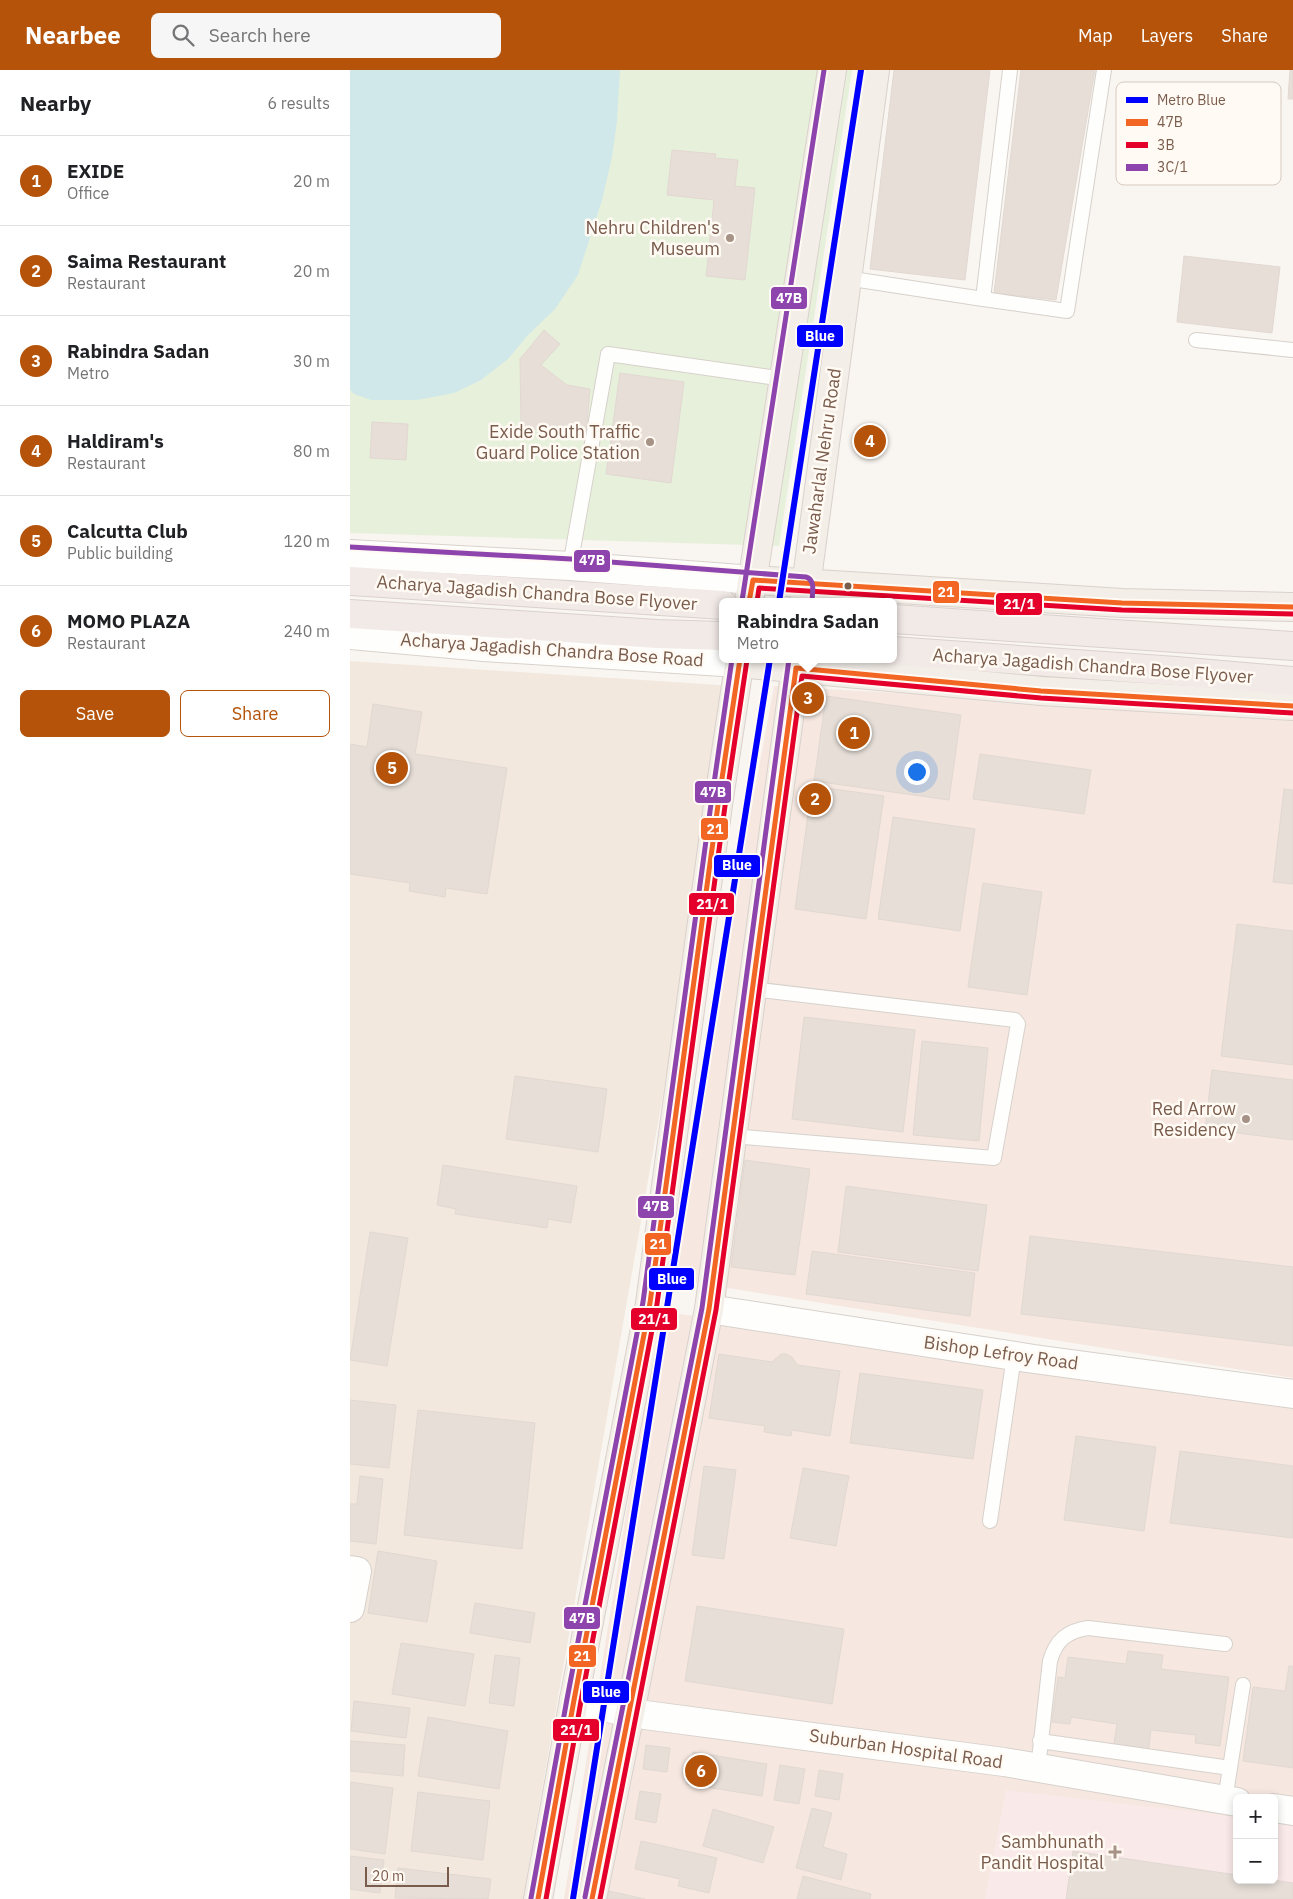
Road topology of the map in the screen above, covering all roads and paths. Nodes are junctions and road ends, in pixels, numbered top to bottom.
1 (832, 70) edge
2 (875, 70) edge
3 (1010, 70) edge
4 (1104, 70) edge
5 (846, 278) junction
6 (983, 299) junction
7 (1196, 340) dead end
8 (1293, 350) edge
9 (784, 379) junction
10 (350, 554) edge
11 (570, 566) junction
12 (350, 581) edge
13 (751, 591) edge
14 (804, 593) edge
15 (719, 605) edge
16 (1293, 607) edge
17 (350, 614) edge
18 (897, 619) edge
19 (350, 635) edge
20 (719, 636) edge
21 (1293, 646) edge
22 (897, 651) edge
23 (719, 660) edge
24 (739, 663) edge
25 (778, 663) edge
26 (797, 664) edge
27 (1293, 681) edge
28 (1293, 706) edge
29 (752, 989) junction
30 (732, 1136) junction
31 (709, 1309) junction
32 (1014, 1356) junction
33 (1293, 1394) edge
34 (990, 1521) dead end
35 (350, 1570) edge
36 (350, 1608) edge
37 (1225, 1644) dead end
38 (1243, 1685) dead end
39 (574, 1700) junction
40 (630, 1713) junction
41 (1039, 1754) junction
42 (1230, 1768) junction
43 (1231, 1801) edge
44 (1278, 1809) edge
45 (1293, 1811) edge
46 (538, 1899) edge
47 (592, 1899) edge

1 - 9 main road
2 - 5 main road, Jawaharlal Nehru Road
3 - 6 lane
4 - 6 lane
5 - 6 lane
5 - 14 main road, Jawaharlal Nehru Road
7 - 8 lane
9 - 11 lane
9 - 13 main road
10 - 11 street
11 - 13 street
12 - 15 highway, Acharya Jagadish Chandra Bose Flyover
13 - 14 main road
14 - 16 main road
17 - 20 highway, Acharya Jagadish Chandra Bose Flyover
18 - 21 highway, Acharya Jagadish Chandra Bose Flyover
19 - 23 street, Acharya Jagadish Chandra Bose Road
22 - 27 highway, Acharya Jagadish Chandra Bose Flyover
24 - 39 main road
25 - 26 main road, Acharya Jagadish Chandra Bose Road
26 - 28 main road, Acharya Jagadish Chandra Bose Road
26 - 29 main road
29 - 30 main road
29 - 30 lane
30 - 31 main road
31 - 32 street, Bishop Lefroy Road
31 - 40 main road
32 - 33 street, Bishop Lefroy Road
32 - 34 lane
35 - 36 street
37 - 41 lane
38 - 42 lane
39 - 40 street, Suburban Hospital Road
39 - 46 main road
40 - 41 street, Suburban Hospital Road
40 - 47 main road
41 - 42 lane
41 - 43 street, Suburban Hospital Road
42 - 43 lane
44 - 45 street

